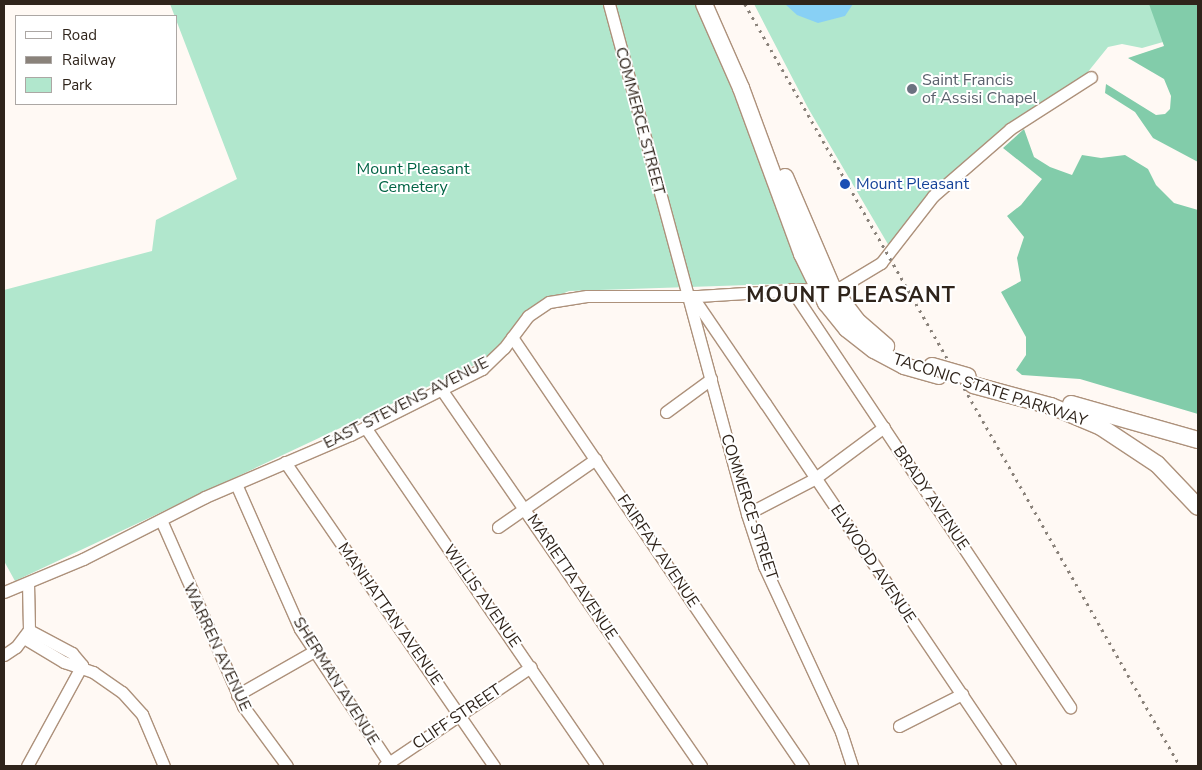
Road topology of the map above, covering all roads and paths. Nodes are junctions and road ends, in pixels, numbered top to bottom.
1 (609, 4) edge
2 (704, 4) edge
3 (714, 4) edge
4 (1091, 77) dead end
5 (791, 289) junction
6 (825, 289) junction
7 (687, 296) junction
8 (512, 337) junction
9 (735, 362) joint
10 (711, 379) junction
11 (970, 381) junction
12 (441, 389) junction
13 (666, 412) dead end
14 (365, 427) junction
15 (884, 427) junction
16 (1198, 440) edge
17 (596, 460) junction
18 (286, 462) junction
19 (814, 479) junction
20 (236, 484) junction
21 (1198, 507) edge
22 (525, 509) junction
23 (747, 514) junction
24 (160, 520) junction
25 (498, 527) dead end
26 (28, 583) junction
27 (4, 592) edge
28 (27, 634) junction
29 (314, 651) junction
30 (4, 655) edge
31 (82, 665) junction
32 (530, 667) junction
33 (962, 694) junction
34 (237, 695) junction
35 (1070, 707) dead end
36 (460, 716) junction
37 (899, 726) dead end
38 (388, 765) edge
39 (1006, 765) edge
40 (27, 766) edge
41 (164, 766) edge
42 (287, 766) edge
43 (494, 766) edge
44 (597, 766) edge
45 (701, 766) edge
46 (803, 766) edge
47 (852, 766) edge

1 - 7 street, COMMERCE STREET
2 - 6 highway, TACONIC STATE PARKWAY
3 - 6 highway, TACONIC STATE PARKWAY
4 - 6 street
5 - 6 street, EAST STEVENS AVENUE
5 - 7 street, EAST STEVENS AVENUE
5 - 15 street, BRADY AVENUE
6 - 11 highway, TACONIC STATE PARKWAY, bridge
7 - 8 street, EAST STEVENS AVENUE
7 - 9 street, COMMERCE STREET
7 - 10 street, COMMERCE STREET
8 - 12 street, EAST STEVENS AVENUE
8 - 17 street, FAIRFAX AVENUE
9 - 19 street, ELWOOD AVENUE
10 - 13 street
10 - 23 street, COMMERCE STREET
11 - 16 highway, TACONIC STATE PARKWAY
11 - 21 highway, TACONIC STATE PARKWAY
12 - 14 street, EAST STEVENS AVENUE
12 - 22 street, MARIETTA AVENUE
14 - 18 street, EAST STEVENS AVENUE
14 - 32 street, WILLIS AVENUE
15 - 19 street
15 - 35 street, BRADY AVENUE
17 - 22 street
17 - 46 street, FAIRFAX AVENUE
18 - 20 street, EAST STEVENS AVENUE
18 - 36 street, MANHATTAN AVENUE
19 - 23 street
19 - 33 street, ELWOOD AVENUE
20 - 24 street, EAST STEVENS AVENUE
20 - 29 street, SHERMAN AVENUE
22 - 25 street
22 - 45 street, MARIETTA AVENUE
23 - 47 street, COMMERCE STREET
24 - 26 street, EAST STEVENS AVENUE
24 - 34 street, WARREN AVENUE
26 - 27 street, EAST STEVENS AVENUE
26 - 28 street
28 - 30 street
28 - 31 street
29 - 34 street
29 - 38 street, SHERMAN AVENUE
31 - 40 street
31 - 41 street
32 - 36 street, CLIFF STREET
32 - 44 street, WILLIS AVENUE
33 - 37 street
33 - 39 street, ELWOOD AVENUE
34 - 42 street, WARREN AVENUE
36 - 38 street, CLIFF STREET
36 - 43 street, MANHATTAN AVENUE

